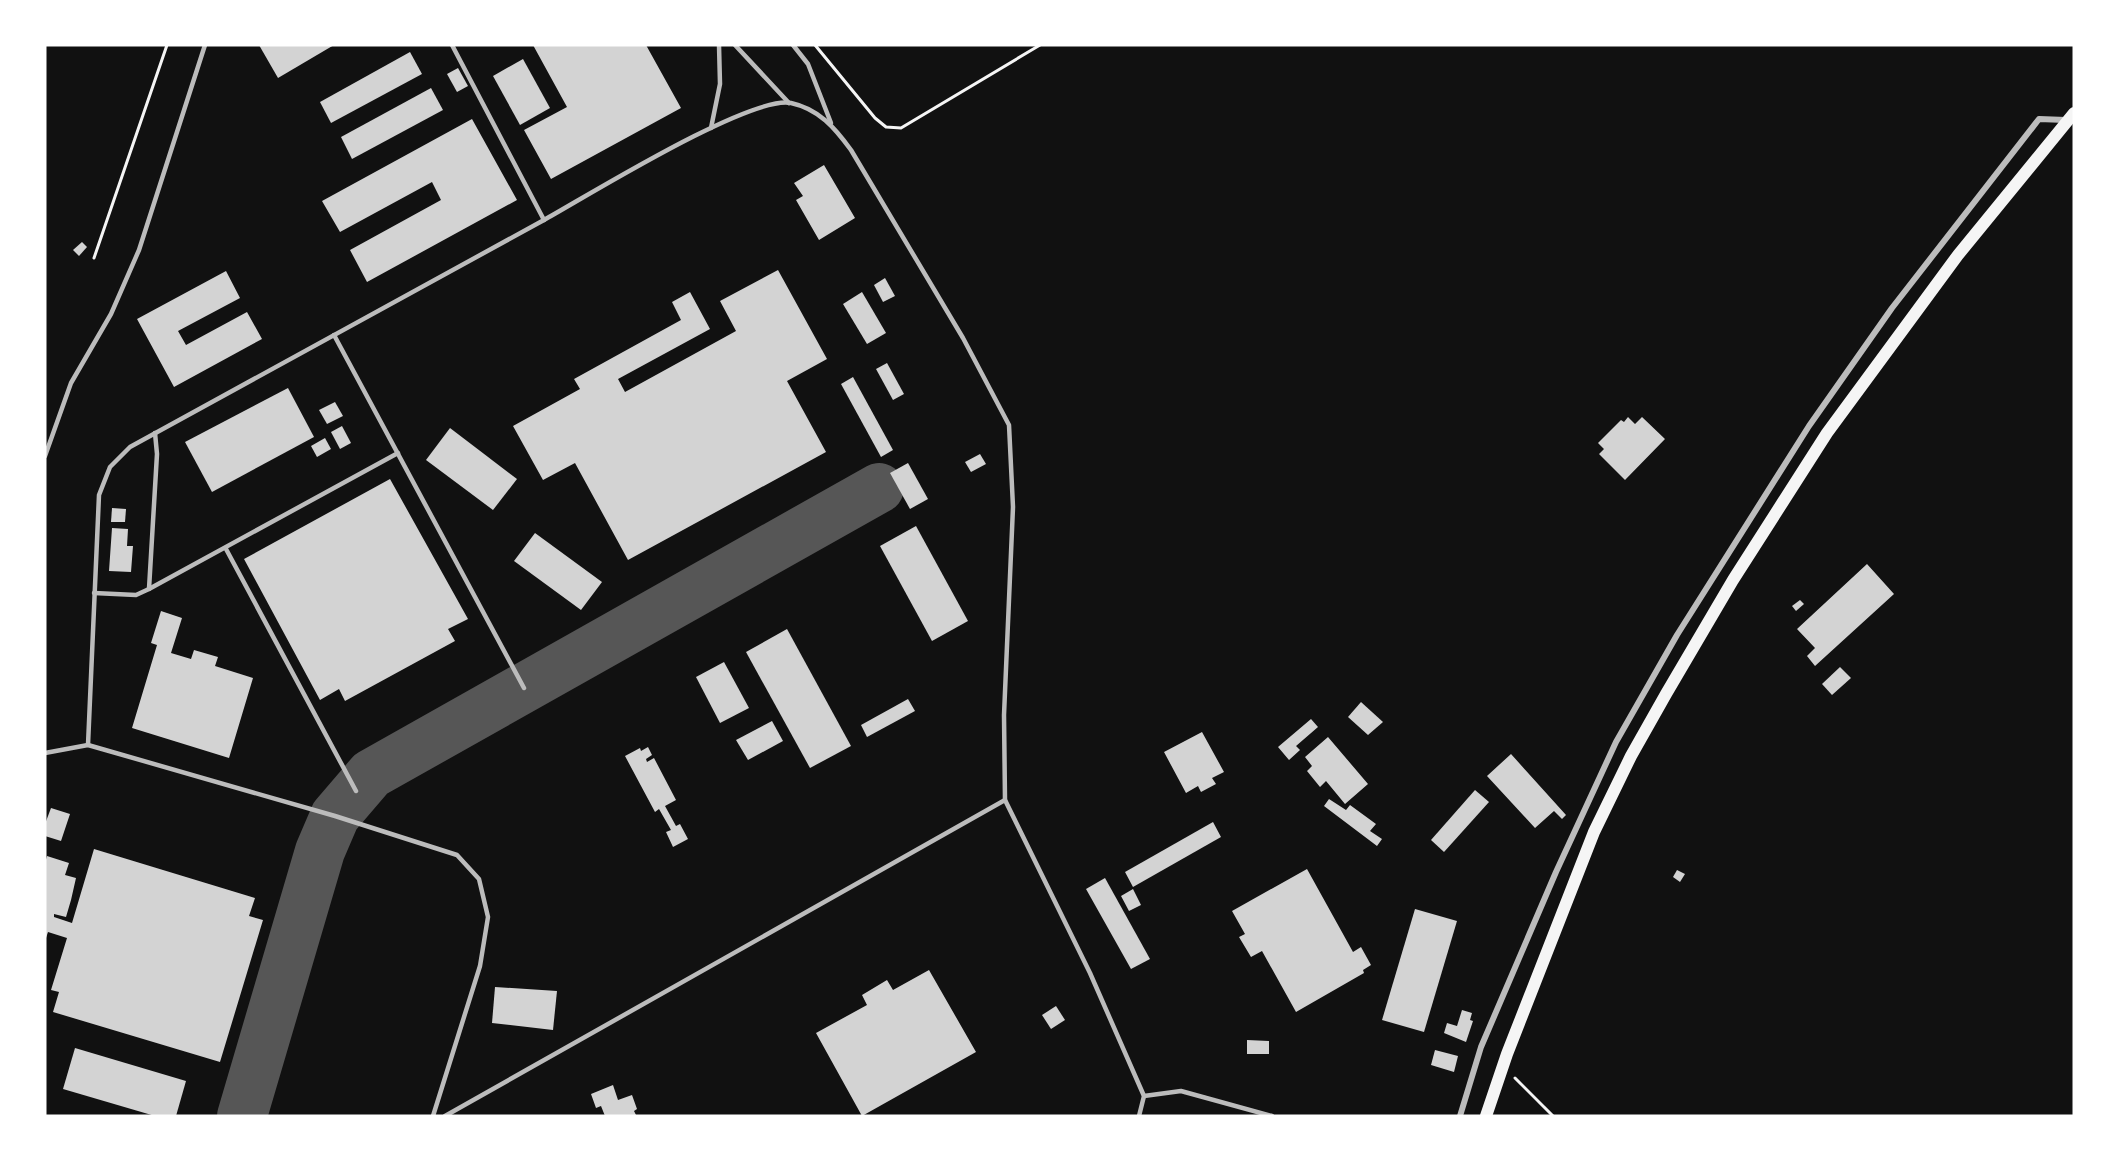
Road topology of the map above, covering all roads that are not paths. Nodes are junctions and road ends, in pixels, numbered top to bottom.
1 (205, 45) edge
2 (452, 45) edge
3 (719, 45) edge
4 (735, 45) edge
5 (793, 45) edge
6 (789, 103) junction
7 (2071, 116) edge
8 (831, 123) junction
9 (711, 128) junction
10 (544, 220) junction
11 (334, 335) junction
12 (155, 433) junction
13 (398, 453) junction
14 (45, 456) edge
15 (226, 549) junction
16 (149, 589) junction
17 (94, 593) junction
18 (524, 688) dead end
19 (88, 745) junction
20 (45, 753) edge
21 (356, 791) dead end
22 (1005, 800) junction
23 (1144, 1096) junction
24 (433, 1116) edge
25 (445, 1116) edge
26 (1139, 1116) edge
27 (1272, 1116) edge
28 (1460, 1116) edge
29 (1486, 1116) edge

1 - 14 lane
2 - 10 lane
3 - 9 lane
4 - 6 lane
5 - 8 lane
6 - 8 lane
6 - 9 lane
7 - 28 street
7 - 29 main road
8 - 22 lane
9 - 10 lane
10 - 11 lane
11 - 12 lane
11 - 13 lane
12 - 16 lane
12 - 17 lane
13 - 15 lane
13 - 18 lane
15 - 16 lane
15 - 21 lane
16 - 17 lane
17 - 19 lane
19 - 20 lane
19 - 24 lane
22 - 23 lane
22 - 25 lane
23 - 26 lane
23 - 27 lane

